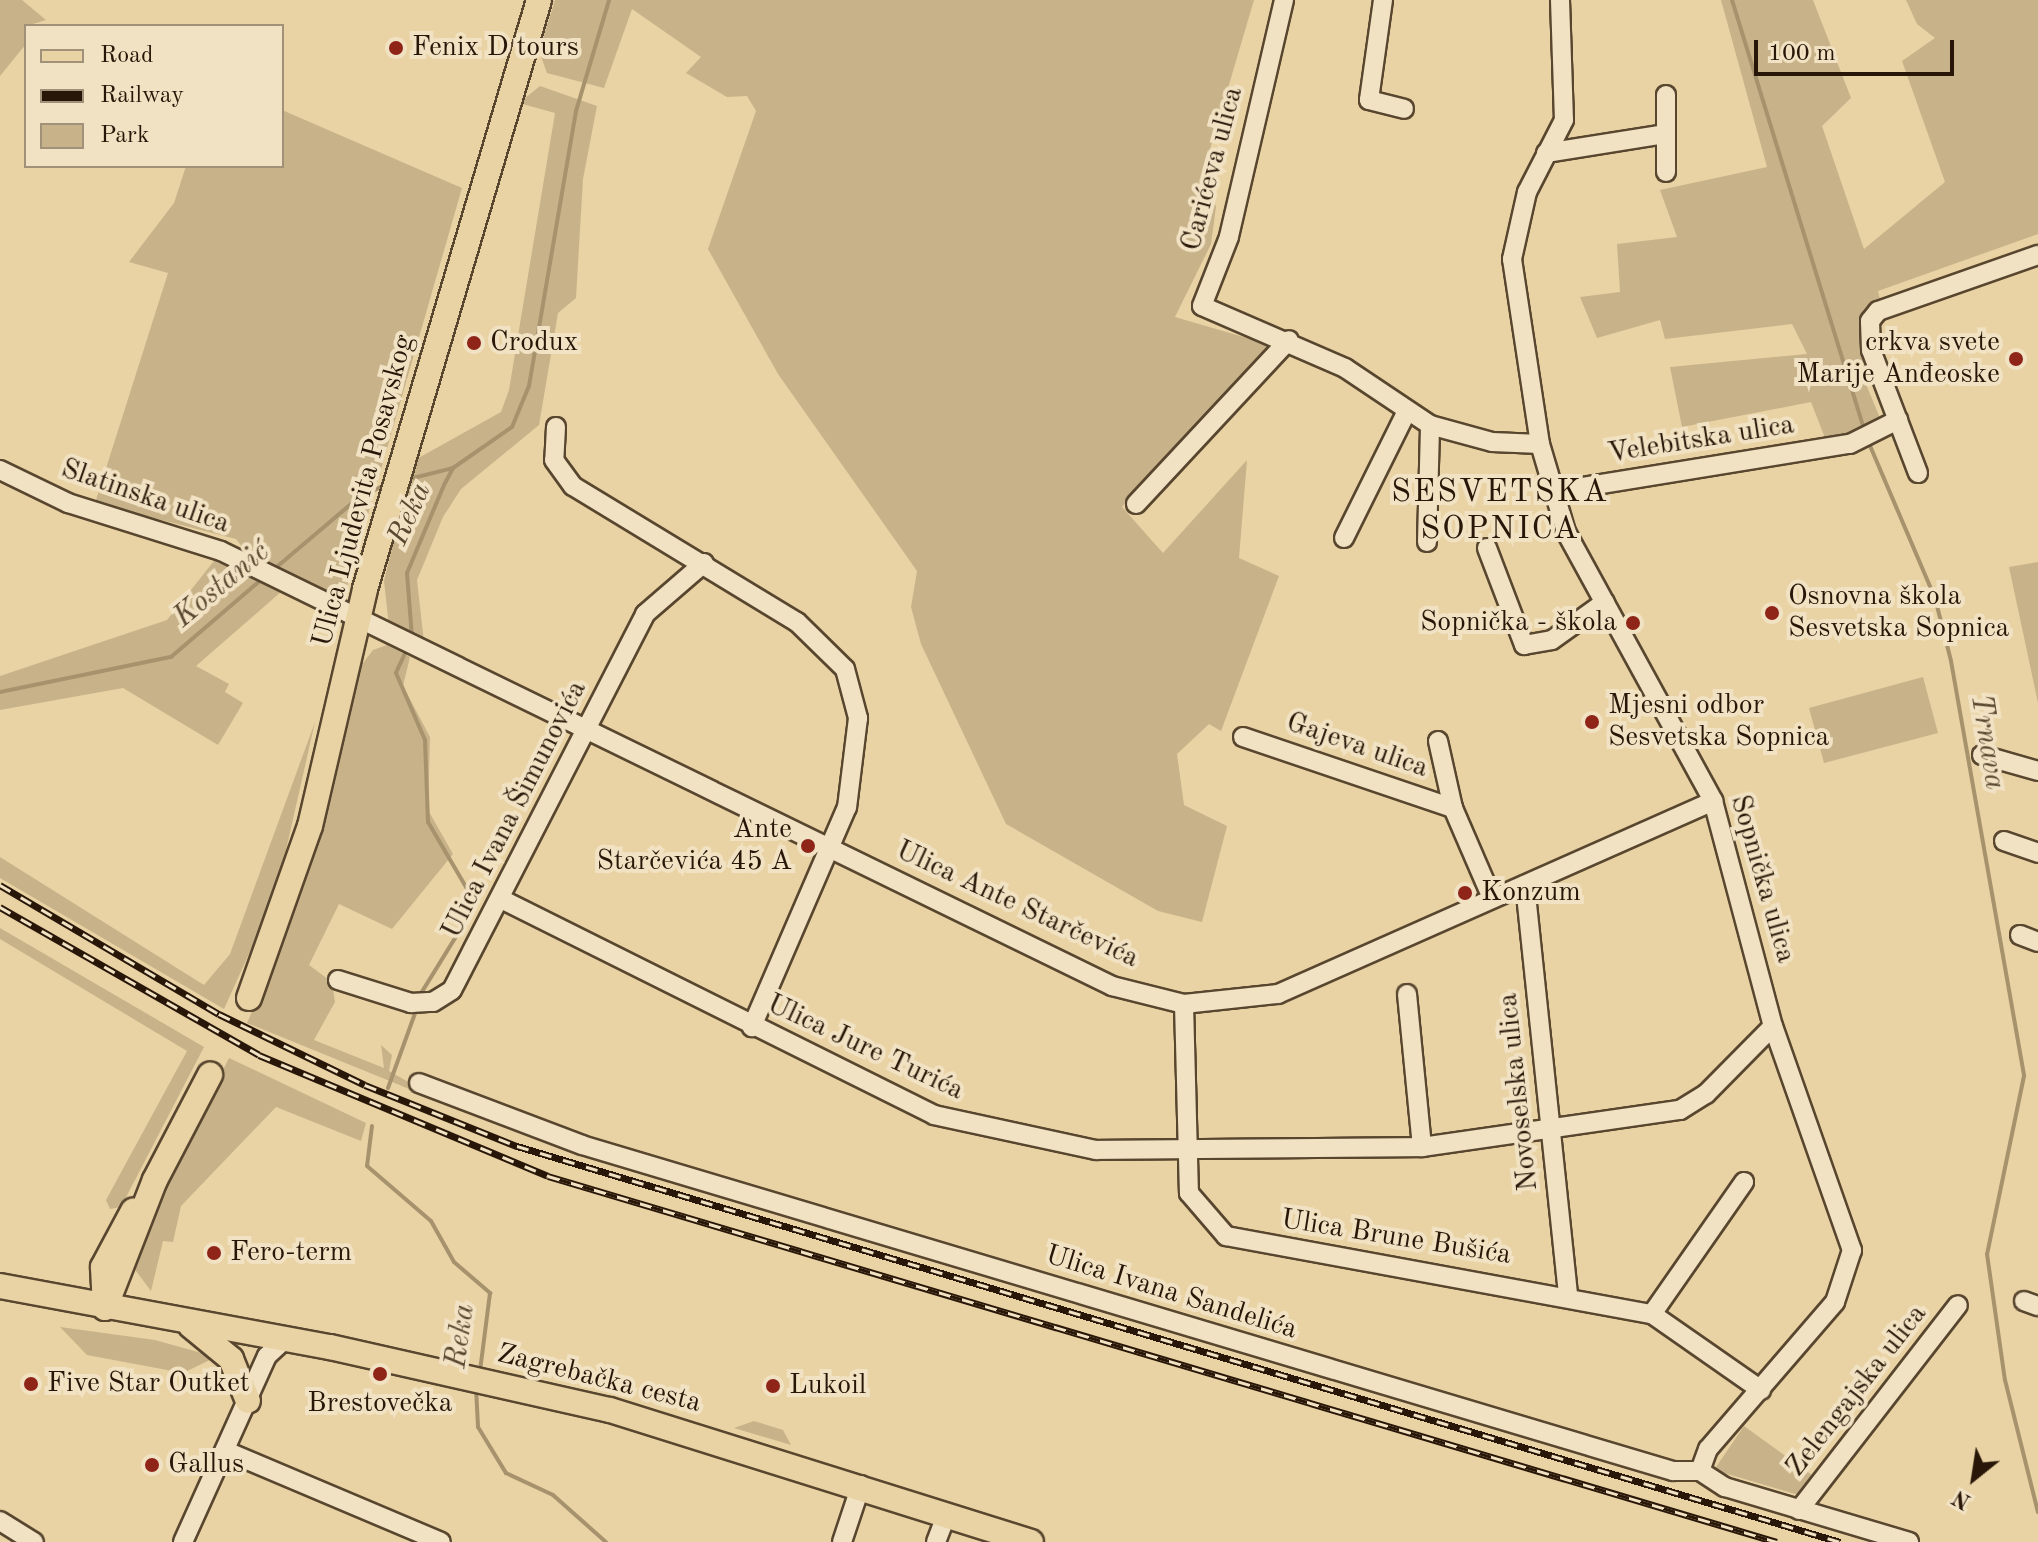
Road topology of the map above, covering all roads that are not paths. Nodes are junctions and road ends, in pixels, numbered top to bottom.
1 (539, 0) edge
2 (1284, 0) edge
3 (1383, 0) edge
4 (1560, 0) edge
5 (1666, 95) dead end
6 (1404, 109) dead end
7 (1664, 134) junction
8 (1546, 153) junction
9 (1666, 172) dead end
10 (2038, 255) edge
11 (1289, 340) junction
12 (1406, 413) junction
13 (1898, 420) junction
14 (1430, 425) junction
15 (556, 427) dead end
16 (1540, 444) junction
17 (0, 470) edge
18 (1918, 473) dead end
19 (1552, 492) junction
20 (1136, 504) dead end
21 (1344, 538) dead end
22 (1427, 542) dead end
23 (1487, 548) dead end
24 (704, 563) junction
25 (1605, 602) junction
26 (359, 618) junction
27 (587, 728) junction
28 (1243, 737) dead end
29 (1438, 741) dead end
30 (1982, 755) dead end
31 (2038, 771) edge
32 (1713, 801) junction
33 (1453, 808) junction
34 (2004, 841) dead end
35 (834, 848) junction
36 (2038, 853) edge
37 (1525, 885) junction
38 (1492, 898) junction
39 (503, 900) junction
40 (338, 980) dead end
41 (1407, 994) dead end
42 (249, 998) dead end
43 (1184, 1004) junction
44 (1773, 1026) junction
45 (752, 1027) junction
46 (210, 1075) dead end
47 (419, 1083) dead end
48 (1552, 1130) junction
49 (1422, 1147) junction
50 (1183, 1152) junction
51 (1744, 1182) dead end
52 (116, 1261) junction
53 (0, 1286) edge
54 (1568, 1294) junction
55 (59, 1299) junction
56 (1958, 1305) dead end
57 (105, 1308) junction
58 (1652, 1314) junction
59 (176, 1321) junction
60 (286, 1338) junction
61 (1761, 1390) junction
62 (248, 1401) junction
63 (226, 1451) junction
64 (1700, 1471) junction
65 (861, 1485) junction
66 (1799, 1510) junction
67 (947, 1514) junction
68 (0, 1521) edge
69 (1000, 1537) edge
70 (34, 1542) edge
71 (183, 1542) edge
72 (441, 1542) edge
73 (842, 1542) edge
74 (936, 1542) edge
75 (1031, 1542) edge
76 (1909, 1542) edge

1 - 26 main road, Ulica Ljudevita Posavskog
2 - 11 street, Carićeva ulica
3 - 6 street
4 - 8 street, Sopnička ulica
5 - 7 street
7 - 8 street
7 - 9 street
8 - 16 street, Sopnička ulica
10 - 13 street
11 - 12 street, Carićeva ulica
11 - 20 street
12 - 14 street, Carićeva ulica
12 - 21 street
13 - 18 street
13 - 19 street, Velebitska ulica
14 - 16 street, Carićeva ulica
14 - 22 street
15 - 24 street
16 - 19 street, Sopnička ulica
17 - 26 street, Slatinska ulica
19 - 25 street, Sopnička ulica
23 - 25 street
24 - 27 street, Ulica Ivana Šimunovića
24 - 35 street
25 - 32 street, Sopnička ulica
26 - 27 street, Ulica Ante Starčevića
26 - 42 main road, Ulica Ljudevita Posavskog
27 - 35 street, Ulica Ante Starčevića
27 - 39 street, Ulica Ivana Šimunovića
28 - 33 street, Gajeva ulica
29 - 33 street, Gajeva ulica
30 - 31 street
32 - 37 street, Ulica Ante Starčevića
32 - 44 street, Sopnička ulica
33 - 38 street, Gajeva ulica
34 - 36 street
35 - 43 street, Ulica Ante Starčevića
35 - 45 street
37 - 38 street, Ulica Ante Starčevića
37 - 48 street, Novoselska ulica
38 - 43 street, Ulica Ante Starčevića
39 - 40 street, Ulica Ivana Šimunovića
39 - 45 street, Ulica Jure Turića
41 - 49 street
43 - 50 street, Ulica Brune Bušića
44 - 48 street, Ulica Jure Turića
44 - 61 street, Sopnička ulica
45 - 50 street, Ulica Jure Turića
46 - 52 main road
47 - 64 street, Ulica Ivana Sandelića
48 - 49 street, Ulica Jure Turića
48 - 54 street, Novoselska ulica
49 - 50 street, Ulica Jure Turića
50 - 54 street, Ulica Brune Bušića
51 - 58 street
52 - 55 main road
52 - 57 main road
52 - 59 main road
53 - 55 main road, Zagrebačka cesta
54 - 58 street, Ulica Brune Bušića
55 - 57 main road, Zagrebačka cesta
56 - 66 street, Zelengajska ulica
57 - 59 main road, Zagrebačka cesta
58 - 61 street, Ulica Brune Bušića
59 - 60 main road, Zagrebačka cesta
59 - 62 main road
60 - 62 street
60 - 65 main road, Zagrebačka cesta
61 - 64 street, Sopnička ulica
62 - 63 street
63 - 71 street
63 - 72 street
64 - 66 street, Ulica Ivana Sandelića
65 - 67 main road, Zagrebačka cesta
65 - 73 street
66 - 76 street, Ulica Ivana Sandelića
67 - 69 main road, Zagrebačka cesta
67 - 74 street
68 - 70 street
69 - 75 main road, Zagrebačka cesta

